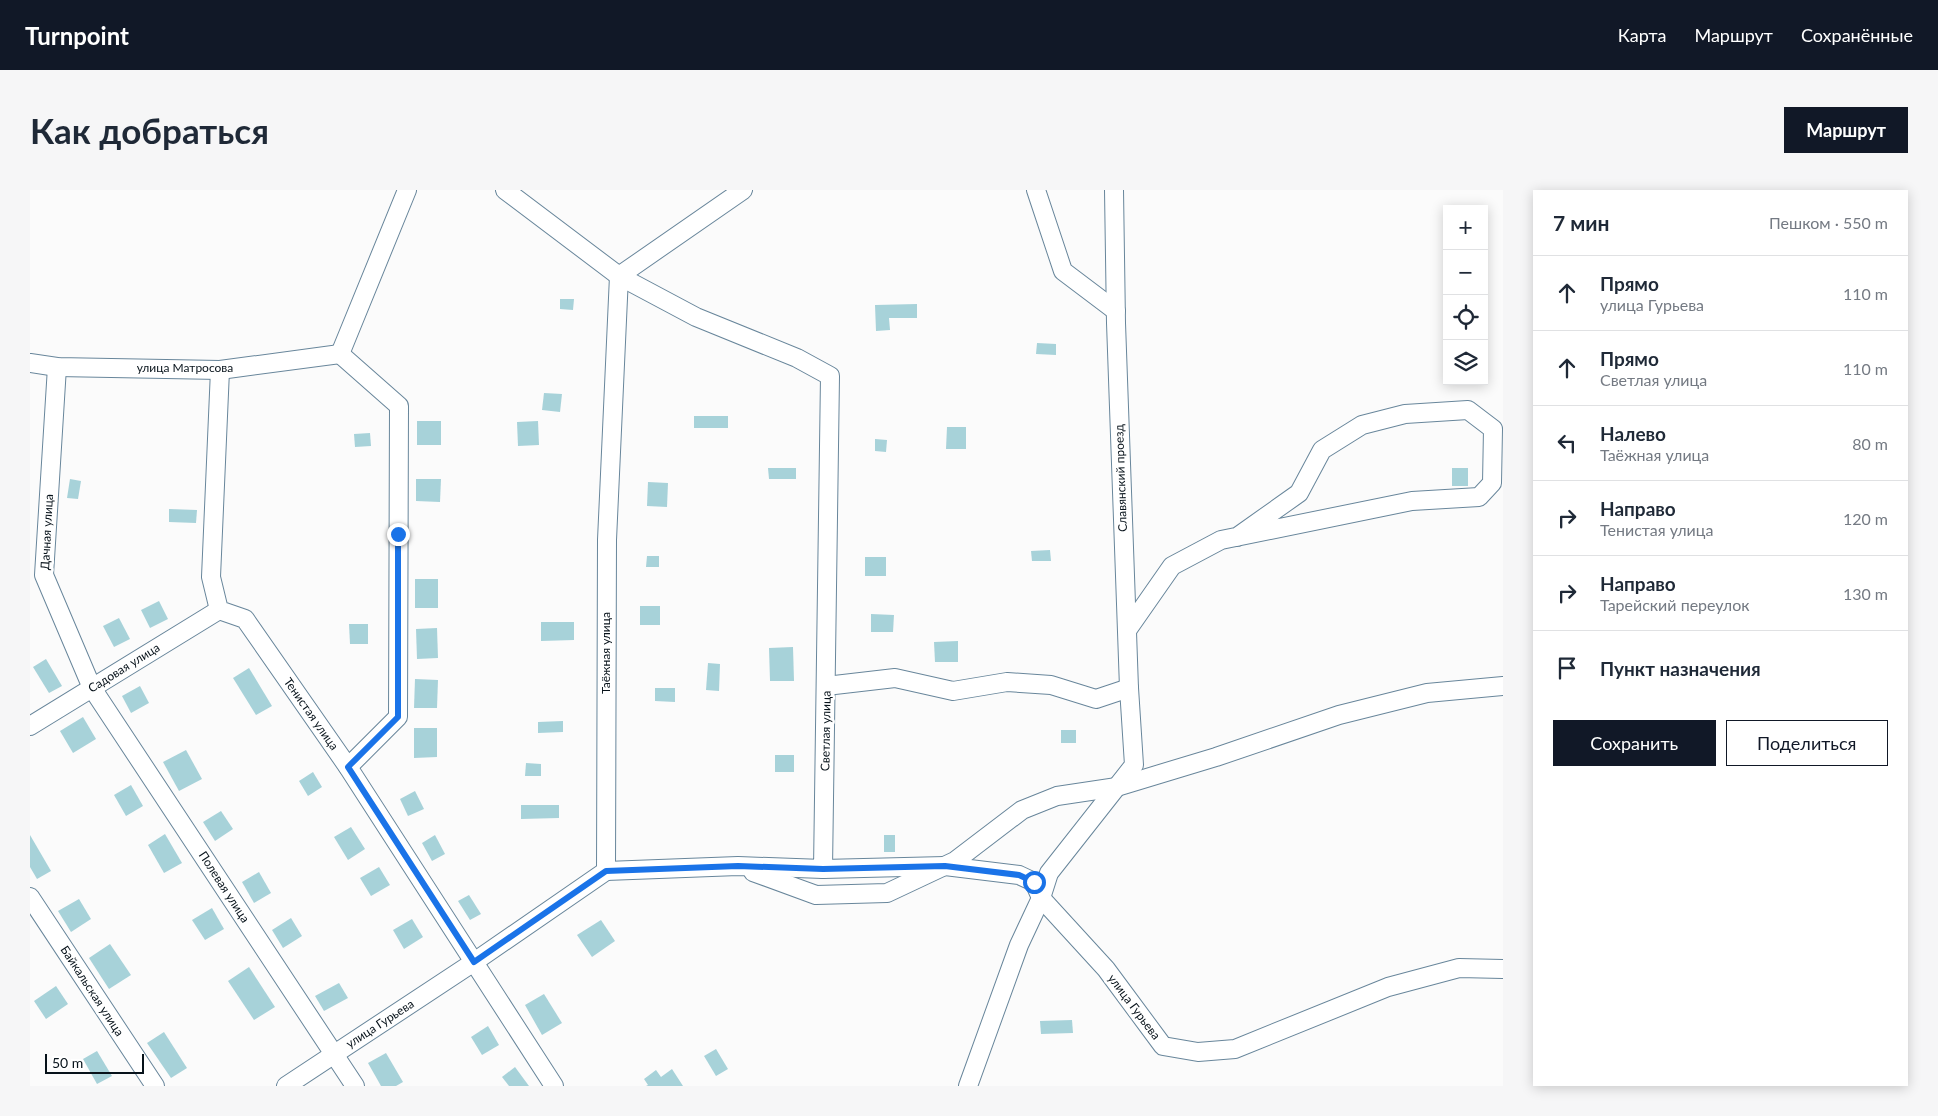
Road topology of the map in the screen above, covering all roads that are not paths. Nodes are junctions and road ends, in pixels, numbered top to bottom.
1 (407, 190) edge
2 (505, 190) edge
3 (743, 190) edge
4 (1036, 190) edge
5 (1114, 190) edge
6 (619, 276) junction
7 (1116, 311) junction
8 (340, 354) junction
9 (30, 362) edge
10 (57, 366) junction
11 (220, 370) junction
12 (1237, 537) junction
13 (218, 610) junction
14 (1128, 629) junction
15 (826, 686) junction
16 (1503, 686) edge
17 (92, 688) junction
18 (1129, 688) junction
19 (30, 726) edge
20 (348, 767) junction
21 (1118, 787) junction
22 (738, 866) junction
23 (945, 866) junction
24 (823, 869) junction
25 (606, 871) junction
26 (30, 897) edge
27 (1041, 898) junction
28 (474, 962) junction
29 (1503, 969) edge
30 (334, 1055) junction
31 (155, 1086) edge
32 (286, 1086) edge
33 (355, 1086) edge
34 (554, 1086) edge
35 (968, 1086) edge

1 - 8 street
2 - 6 street
3 - 6 street
4 - 7 street
5 - 7 street, Славянский проезд
6 - 15 street, Светлая улица
6 - 25 street, Таёжная улица
7 - 14 street, Славянский проезд
8 - 11 street, улица Матросова
8 - 20 street
9 - 10 street, улица Матросова
10 - 11 street, улица Матросова
10 - 17 street, Дачная улица
11 - 13 street
12 - 12 street
12 - 14 street
13 - 17 street, Садовая улица
13 - 20 street, Тенистая улица
14 - 18 street, Славянский проезд
15 - 18 street
15 - 24 street, Светлая улица
16 - 21 street
17 - 19 street, Садовая улица
17 - 30 street, Полевая улица
18 - 21 street, Славянский проезд
20 - 28 street, Тенистая улица
21 - 23 street
21 - 27 street
22 - 23 street
22 - 24 street
22 - 25 street
23 - 24 street, улица Гурьева
23 - 27 street, улица Гурьева
25 - 28 street
26 - 31 street, Байкальская улица
27 - 29 street, улица Гурьева
27 - 35 street
28 - 30 street, улица Гурьева
28 - 34 street, Тенистая улица
30 - 32 street, улица Гурьева
30 - 33 street, Полевая улица

